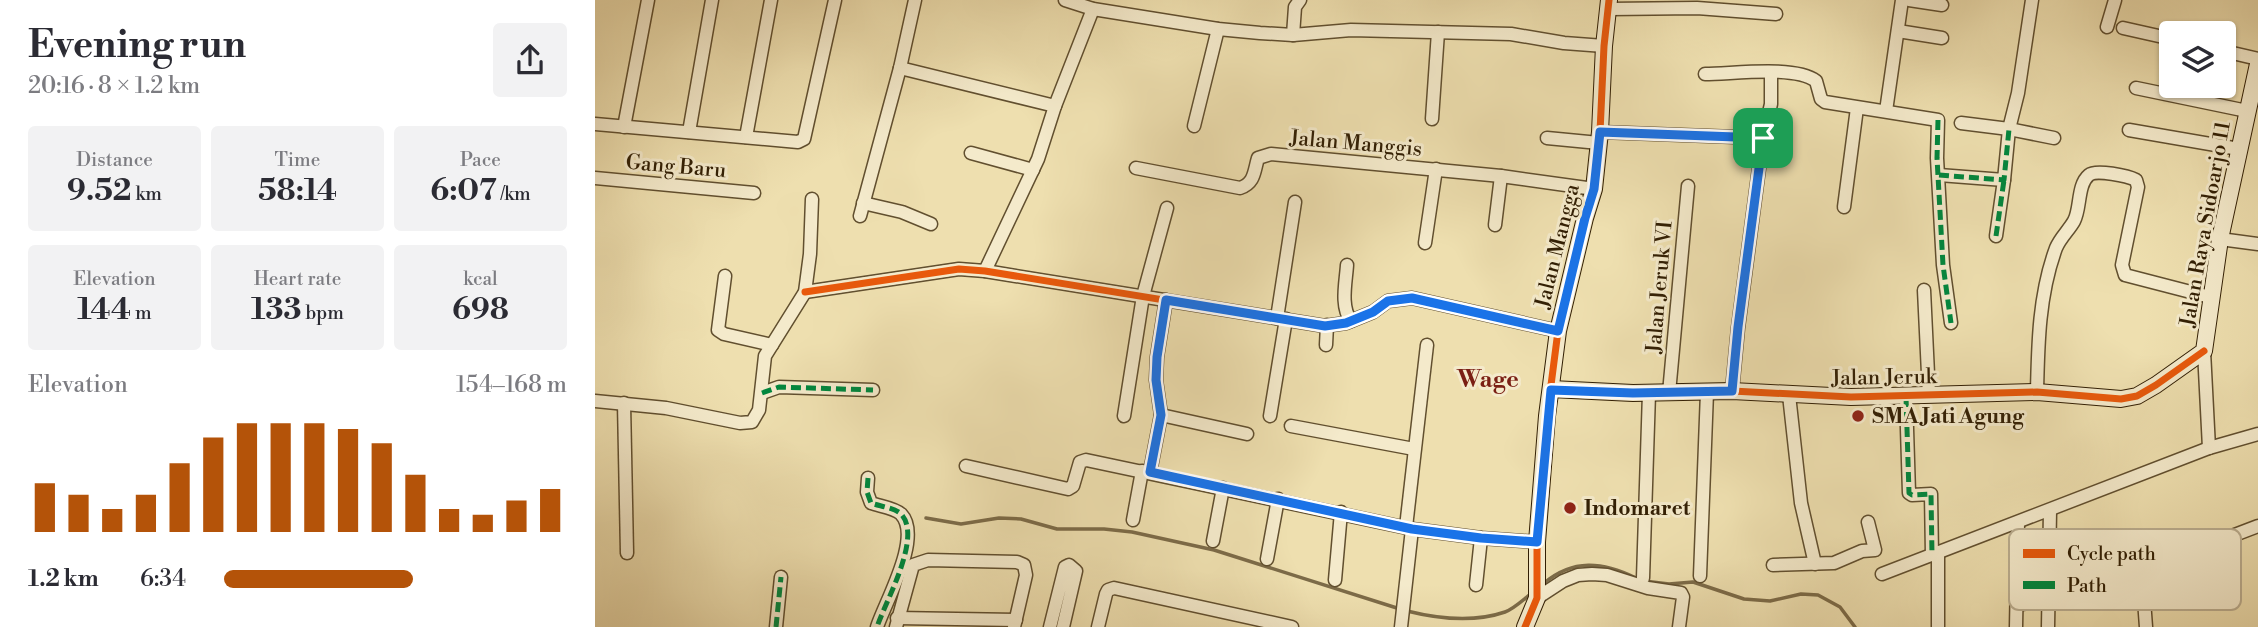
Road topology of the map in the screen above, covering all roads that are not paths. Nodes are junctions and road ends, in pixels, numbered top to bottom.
1 (648, 0) edge
2 (712, 0) edge
3 (771, 0) edge
4 (835, 0) edge
5 (915, 0) edge
6 (1065, 0) edge
7 (1300, 0) edge
8 (1902, 0) edge
9 (1909, 0) edge
10 (2032, 0) edge
11 (2115, 0) edge
12 (1609, 4) edge
13 (1942, 5) dead end
14 (1122, 7) edge
15 (1093, 9) junction
16 (1776, 14) dead end
17 (2107, 27) dead end
18 (2123, 28) dead end
19 (1217, 29) junction
20 (1438, 32) junction
21 (1898, 32) junction
22 (1293, 35) junction
23 (2159, 36) edge
24 (1943, 38) dead end
25 (1604, 46) junction
26 (2236, 55) edge
27 (2258, 61) edge
28 (901, 68) junction
29 (1771, 73) junction
30 (1705, 74) dead end
31 (2136, 88) dead end
32 (1055, 106) junction
33 (1857, 108) junction
34 (1886, 111) junction
35 (2246, 111) junction
36 (1432, 119) dead end
37 (1961, 123) dead end
38 (595, 124) edge
39 (1194, 126) dead end
40 (624, 127) junction
41 (2009, 129) junction
42 (2129, 130) dead end
43 (689, 132) junction
44 (746, 137) junction
45 (1599, 137) junction
46 (1547, 138) dead end
47 (1763, 138) junction
48 (2054, 138) dead end
49 (2239, 149) junction
50 (971, 153) dead end
51 (1136, 168) dead end
52 (1436, 169) junction
53 (1033, 170) junction
54 (1939, 175) junction
55 (1501, 176) junction
56 (595, 178) edge
57 (2004, 180) junction
58 (1688, 186) dead end
59 (1594, 189) junction
60 (754, 193) dead end
61 (812, 199) dead end
62 (1295, 202) dead end
63 (1844, 207) dead end
64 (1167, 208) dead end
65 (931, 224) dead end
66 (1495, 225) dead end
67 (1996, 236) dead end
68 (2220, 239) junction
69 (1425, 243) dead end
70 (2258, 244) edge
71 (1347, 265) dead end
72 (985, 271) junction
73 (725, 276) dead end
74 (1924, 290) dead end
75 (805, 292) junction
76 (1143, 296) junction
77 (2210, 297) junction
78 (1166, 300) junction
79 (1282, 319) junction
80 (1351, 321) junction
81 (1951, 323) dead end
82 (1327, 325) junction
83 (1558, 331) junction
84 (772, 345) junction
85 (1326, 345) dead end
86 (1427, 345) dead end
87 (2204, 351) junction
88 (873, 390) dead end
89 (1551, 390) junction
90 (1732, 391) junction
91 (1707, 392) junction
92 (2037, 392) junction
93 (762, 393) junction
94 (1649, 393) junction
95 (1669, 393) junction
96 (1789, 395) junction
97 (1929, 395) junction
98 (1906, 397) junction
99 (595, 401) edge
100 (624, 403) junction
101 (1161, 415) junction
102 (1124, 416) dead end
103 (1270, 416) dead end
104 (1291, 426) dead end
105 (1247, 434) dead end
106 (2258, 435) edge
107 (2209, 448) junction
108 (1414, 449) junction
109 (966, 466) dead end
110 (1146, 472) junction
111 (868, 478) dead end
112 (1223, 488) junction
113 (1279, 499) junction
114 (2050, 511) junction
115 (1341, 512) junction
116 (1133, 520) dead end
117 (1868, 522) dead end
118 (2018, 523) junction
119 (2258, 526) edge
120 (1409, 528) junction
121 (2018, 529) edge
122 (2050, 529) edge
123 (2241, 532) edge
124 (1481, 538) junction
125 (1213, 541) dead end
126 (1537, 542) junction
127 (627, 553) dead end
128 (1935, 553) junction
129 (1267, 559) dead end
130 (1815, 564) junction
131 (1773, 565) dead end
132 (1882, 574) dead end
133 (1700, 576) dead end
134 (781, 577) dead end
135 (1643, 578) dead end
136 (1335, 580) dead end
137 (1476, 585) dead end
138 (1537, 594) junction
139 (897, 623) edge
140 (1015, 623) edge
141 (776, 627) edge
142 (877, 627) edge
143 (1050, 627) edge
144 (1063, 627) edge
145 (1098, 627) edge
146 (1292, 627) edge
147 (1401, 627) edge
148 (1525, 627) edge
149 (1679, 627) edge
150 (1938, 627) edge

1 - 40 street
2 - 43 street
3 - 44 street
4 - 44 street
5 - 28 street
6 - 15 street
7 - 22 street
8 - 21 street
9 - 13 street
10 - 41 street
11 - 17 street
12 - 16 street
12 - 25 street, Jalan Mangga
14 - 15 street
14 - 19 street
15 - 32 street
18 - 23 street
19 - 22 street
19 - 39 street
20 - 22 street
20 - 25 street
20 - 36 street
21 - 24 street
21 - 34 street
25 - 45 street, Jalan Mangga
26 - 27 street
27 - 35 street, Jalan Raya Sidoarjo 11
28 - 32 street
28 - 65 street
29 - 30 street
29 - 33 street
29 - 47 street
31 - 35 street
32 - 53 street
33 - 34 street
33 - 63 street
34 - 54 street
35 - 49 street, Jalan Raya Sidoarjo 11
37 - 41 street
38 - 40 street
40 - 43 street
41 - 48 street
41 - 57 street
42 - 49 street
43 - 44 street
45 - 46 street
45 - 47 street
45 - 59 street, Jalan Mangga
47 - 90 street
49 - 68 street, Jalan Raya Sidoarjo 11
50 - 53 street
51 - 52 street, Jalan Manggis
52 - 55 street, Jalan Manggis
52 - 69 street
53 - 72 street
54 - 57 street
54 - 81 street
55 - 59 street, Jalan Manggis
55 - 66 street
56 - 60 street, Gang Baru
57 - 67 street
58 - 95 street, Jalan Jeruk VI
59 - 83 street, Jalan Mangga
61 - 75 street
62 - 79 street
64 - 76 street
68 - 70 street
68 - 77 street, Jalan Raya Sidoarjo 11
71 - 80 street
72 - 75 street
72 - 76 street
73 - 84 street
74 - 97 street
75 - 84 street
76 - 78 street
76 - 102 street
77 - 87 street, Jalan Raya Sidoarjo 11
77 - 92 street
78 - 79 street
78 - 101 street
79 - 82 street
79 - 103 street
80 - 82 street
80 - 83 street
82 - 85 street
83 - 89 street, Jalan Mangga
84 - 93 street
86 - 108 street
87 - 92 street, Jalan Jeruk
87 - 107 street
88 - 93 street
89 - 94 street, Jalan Jeruk
89 - 126 street, Jalan Mangga
90 - 91 street, Jalan Jeruk
90 - 96 street, Jalan Jeruk
91 - 95 street, Jalan Jeruk
91 - 133 street
92 - 97 street, Jalan Jeruk
93 - 100 street
94 - 95 street, Jalan Jeruk
94 - 135 street
96 - 98 street, Jalan Jeruk
96 - 130 street
97 - 98 street, Jalan Jeruk
98 - 128 street
99 - 100 street
100 - 127 street
101 - 105 street
101 - 110 street
104 - 108 street
106 - 107 street
107 - 114 street
108 - 120 street
109 - 110 street
110 - 112 street
110 - 116 street
111 - 142 street
112 - 113 street
112 - 125 street
113 - 115 street
113 - 129 street
114 - 118 street
114 - 122 street
115 - 120 street
115 - 136 street
117 - 130 street
118 - 121 street
118 - 128 street
119 - 123 street
120 - 124 street
120 - 147 street
124 - 126 street
124 - 137 street
126 - 138 street, Jalan Mangga
128 - 132 street
128 - 150 street
130 - 131 street
134 - 141 street
138 - 148 street
138 - 149 street
139 - 140 street
139 - 140 street
143 - 144 street
145 - 146 street

